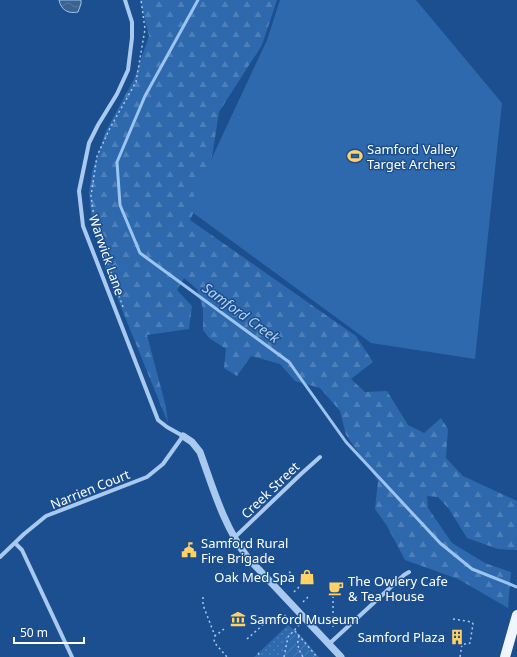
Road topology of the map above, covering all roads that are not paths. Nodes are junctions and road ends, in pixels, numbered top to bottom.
1 (125, 0) edge
2 (183, 436) junction
3 (320, 457) dead end
4 (234, 538) junction
5 (15, 543) junction
6 (0, 557) edge
7 (409, 572) dead end
8 (517, 615) edge
9 (329, 644) junction
10 (72, 657) edge
11 (341, 657) edge
12 (505, 657) edge

1 - 2 street, Warwick Lane
2 - 4 street
2 - 5 street, Narrien Court
3 - 4 street, Creek Street
4 - 9 street
5 - 6 street, Narrien Court
5 - 10 street
7 - 9 street
8 - 12 main road
9 - 11 street

